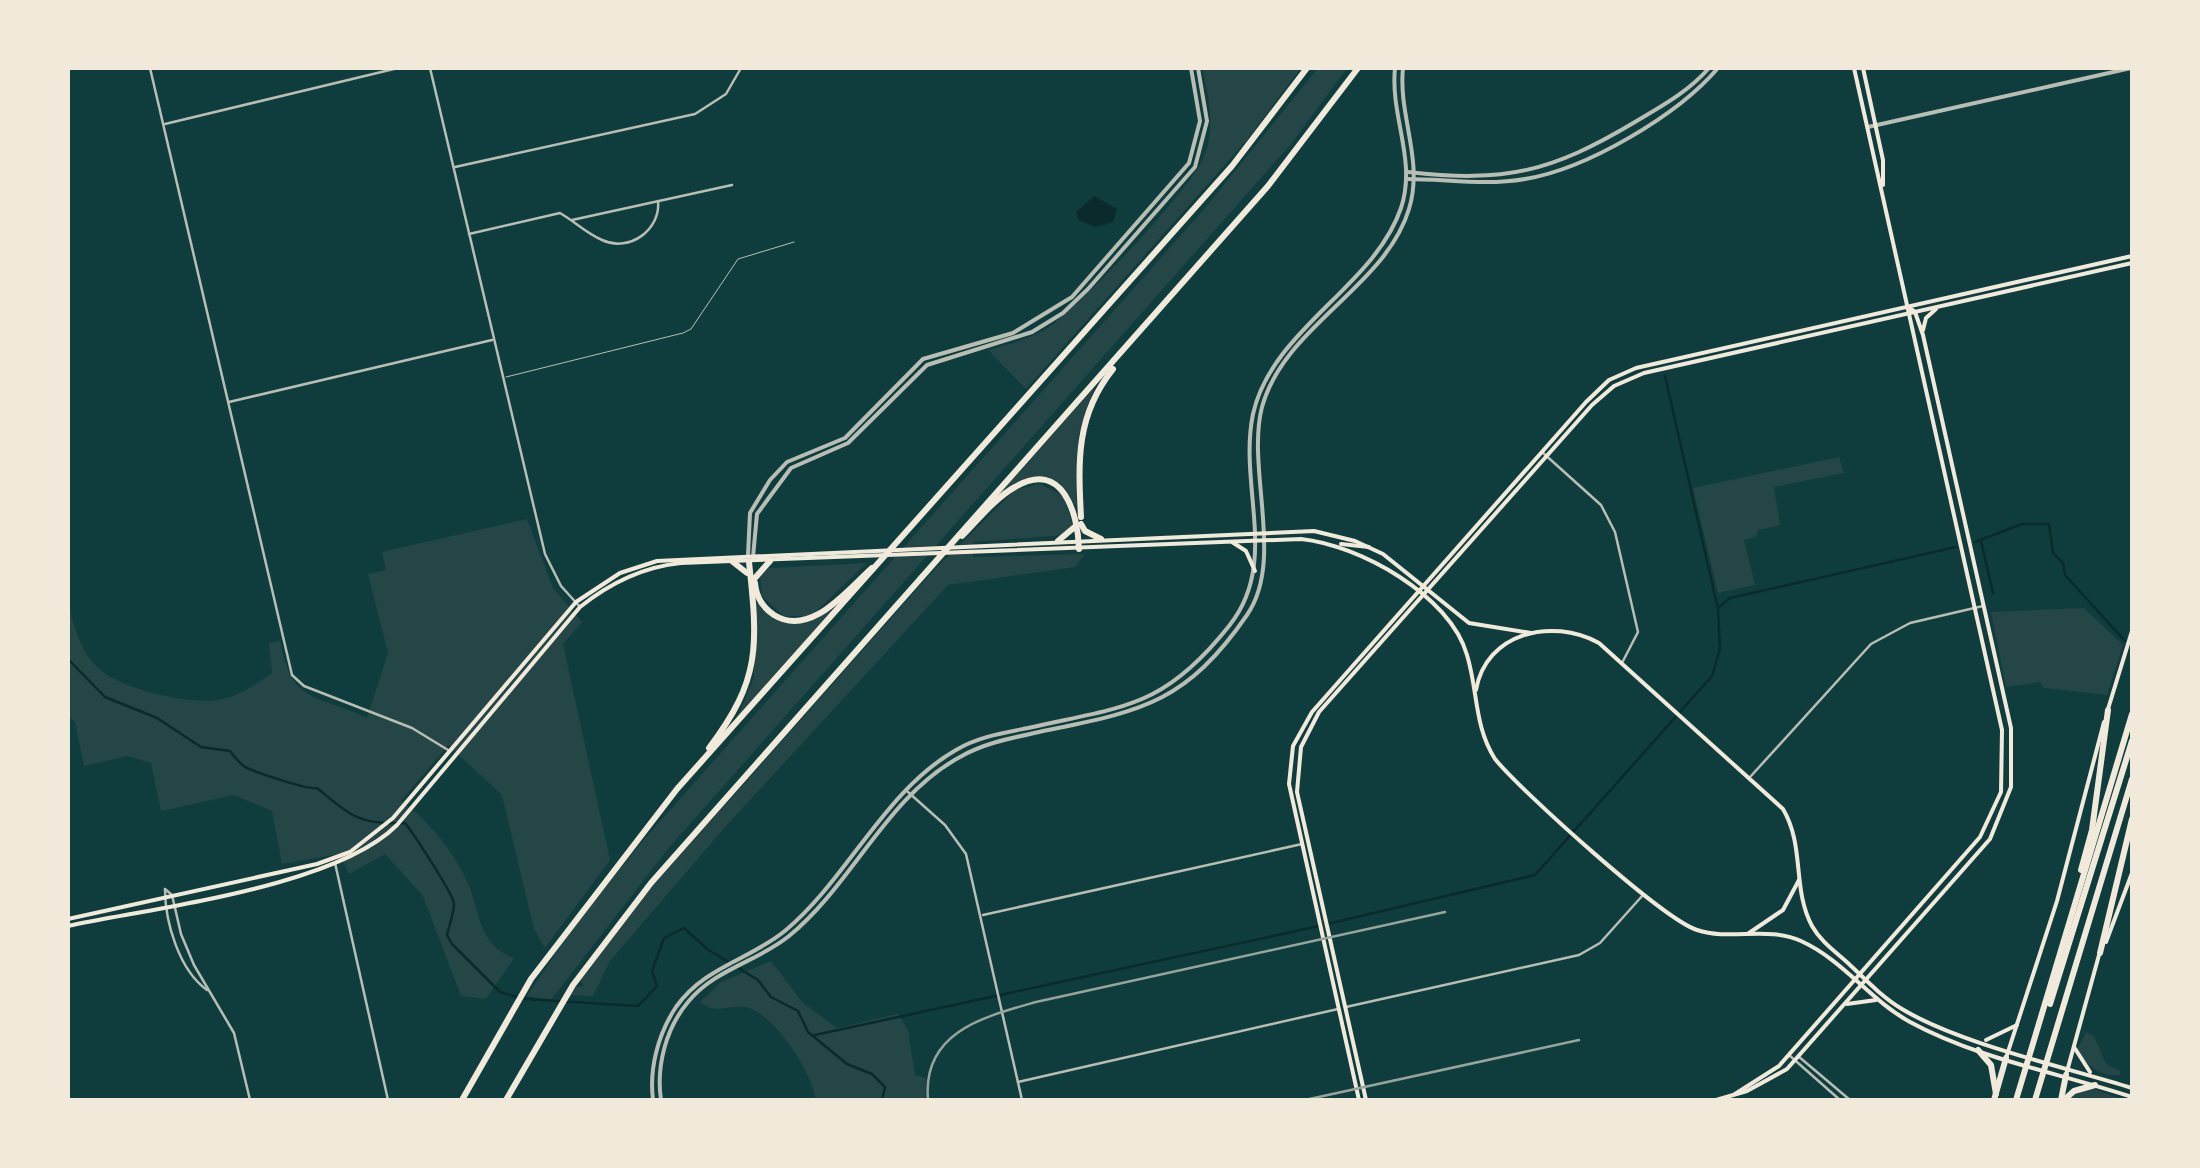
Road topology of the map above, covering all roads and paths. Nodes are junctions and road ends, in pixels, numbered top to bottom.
1 (150, 68) edge
2 (398, 68) edge
3 (430, 68) edge
4 (741, 68) edge
5 (1194, 68) edge
6 (1307, 68) edge
7 (1358, 68) edge
8 (1395, 68) edge
9 (1403, 68) edge
10 (1709, 68) edge
11 (1718, 68) edge
12 (1854, 68) edge
13 (1863, 68) edge
14 (2132, 68) edge
15 (1647, 115) junction
16 (1650, 121) junction
17 (164, 124) junction
18 (1876, 125) junction
19 (1868, 127) junction
20 (454, 168) junction
21 (1525, 171) junction
22 (1408, 172) junction
23 (1415, 176) junction
24 (1526, 179) junction
25 (1407, 180) junction
26 (732, 184) dead end
27 (1882, 190) junction
28 (658, 200) junction
29 (572, 220) junction
30 (469, 234) junction
31 (794, 242) dead end
32 (2132, 256) edge
33 (2132, 263) edge
34 (1941, 306) junction
35 (1910, 311) junction
36 (1147, 324) junction
37 (1923, 335) junction
38 (494, 340) junction
39 (503, 378) junction
40 (229, 402) junction
41 (1544, 455) junction
42 (1080, 524) junction
43 (1262, 531) junction
44 (1255, 532) junction
45 (1100, 539) junction
46 (1259, 540) junction
47 (1058, 541) junction
48 (1227, 541) junction
49 (899, 544) junction
50 (1080, 544) junction
51 (1337, 545) junction
52 (1369, 546) junction
53 (751, 558) junction
54 (770, 561) junction
55 (733, 562) junction
56 (652, 565) junction
57 (1256, 571) junction
58 (752, 579) junction
59 (1421, 585) junction
60 (1427, 591) junction
61 (1416, 592) junction
62 (905, 595) junction
63 (1422, 597) junction
64 (578, 605) junction
65 (1984, 606) junction
66 (1975, 608) junction
67 (2132, 631) edge
68 (1531, 633) junction
69 (1622, 662) junction
70 (2003, 692) junction
71 (1994, 694) junction
72 (1475, 695) junction
73 (2108, 710) junction
74 (2132, 714) edge
75 (2132, 741) edge
76 (451, 754) junction
77 (1751, 776) junction
78 (2132, 779) edge
79 (678, 789) junction
80 (2000, 792) junction
81 (910, 795) junction
82 (2010, 795) junction
83 (2132, 819) edge
84 (1305, 844) junction
85 (854, 857) junction
86 (334, 859) junction
87 (336, 866) junction
88 (2132, 873) edge
89 (1801, 876) junction
90 (1947, 876) junction
91 (2082, 877) junction
92 (1954, 883) junction
93 (1644, 894) junction
94 (172, 896) junction
95 (165, 897) junction
96 (174, 904) junction
97 (167, 905) junction
98 (981, 915) junction
99 (68, 919) edge
100 (68, 926) edge
101 (1748, 934) junction
102 (2100, 953) junction
103 (1857, 977) junction
104 (1866, 980) junction
105 (704, 982) junction
106 (1861, 985) junction
107 (208, 990) junction
108 (688, 997) junction
109 (1877, 1000) junction
110 (1842, 1006) junction
111 (1342, 1008) junction
112 (2017, 1025) junction
113 (1940, 1027) junction
114 (1936, 1035) junction
115 (2037, 1040) junction
116 (1983, 1041) junction
117 (2074, 1045) junction
118 (2009, 1048) junction
119 (1978, 1050) junction
120 (1793, 1055) junction
121 (2006, 1058) junction
122 (2067, 1072) junction
123 (2094, 1080) junction
124 (1018, 1082) junction
125 (2132, 1088) edge
126 (2116, 1092) junction
127 (1995, 1097) edge
128 (2132, 1099) edge
129 (250, 1100) edge
130 (388, 1100) edge
131 (462, 1100) edge
132 (506, 1100) edge
133 (653, 1100) edge
134 (661, 1100) edge
135 (1022, 1100) edge
136 (1359, 1100) edge
137 (1366, 1100) edge
138 (1716, 1100) edge
139 (1840, 1100) edge
140 (1850, 1100) edge
141 (2018, 1100) edge
142 (2035, 1100) edge
143 (2062, 1100) edge
144 (2124, 1100) edge

1 - 17 street
2 - 17 street
3 - 20 street
4 - 20 street
5 - 53 street
6 - 49 highway
7 - 36 highway
8 - 22 street
9 - 23 street
10 - 15 street
11 - 16 street
12 - 19 main road
13 - 18 main road
14 - 18 street
15 - 16 street
15 - 21 street
16 - 24 street
17 - 40 street
18 - 19 street
18 - 27 main road
19 - 27 main road
20 - 30 street
21 - 23 street
21 - 24 street
22 - 23 street
22 - 25 street
23 - 24 street
23 - 25 street
23 - 43 street
25 - 44 street
26 - 28 street
27 - 35 main road
28 - 29 street
28 - 29 street
29 - 30 street
30 - 38 street
31 - 39 lane
32 - 35 main road
33 - 34 main road
34 - 35 main road
34 - 37 main road
35 - 37 main road
35 - 41 main road
35 - 66 main road
36 - 42 highway
36 - 62 highway
37 - 65 main road
38 - 39 street
38 - 40 street
39 - 64 street
40 - 76 street
41 - 59 main road
41 - 60 main road
41 - 69 street
42 - 45 highway
42 - 47 highway
42 - 50 highway
42 - 62 highway
43 - 44 main road
43 - 46 street
43 - 52 main road
44 - 45 main road
44 - 46 street
45 - 50 main road
46 - 48 main road
46 - 51 main road
46 - 57 street
46 - 81 street
47 - 50 main road
47 - 53 main road
48 - 50 main road
48 - 57 main road
49 - 58 highway
49 - 79 highway
50 - 54 main road
51 - 52 main road
51 - 61 main road
52 - 59 main road
53 - 54 main road
53 - 55 main road
53 - 56 main road
53 - 58 highway
54 - 58 highway
55 - 56 main road
55 - 58 highway
56 - 64 main road
57 - 81 street
58 - 79 highway
59 - 60 main road
59 - 61 main road
60 - 63 main road
60 - 68 main road
61 - 63 main road
61 - 84 main road
62 - 132 highway
63 - 72 main road
63 - 84 main road
64 - 76 main road
65 - 66 street
65 - 70 main road
66 - 71 main road
66 - 77 street
67 - 73 main road
68 - 69 main road
68 - 72 main road
69 - 77 main road
70 - 71 main road
70 - 82 main road
71 - 80 main road
72 - 93 main road
73 - 91 highway
73 - 112 main road
74 - 91 highway
75 - 115 highway
76 - 86 main road
76 - 87 main road
77 - 89 main road
78 - 142 highway
79 - 131 highway
80 - 82 main road
80 - 90 main road
81 - 85 street
81 - 98 street
82 - 92 main road
83 - 102 highway
84 - 98 street
84 - 111 main road
85 - 105 street
85 - 105 street
86 - 87 street
86 - 94 main road
87 - 96 main road
87 - 130 street
88 - 102 main road
89 - 101 main road
89 - 103 main road
90 - 92 main road
90 - 103 main road
91 - 115 highway
92 - 104 main road
93 - 101 main road
93 - 111 street
94 - 95 main road
94 - 96 street
95 - 97 street
95 - 99 main road
96 - 97 main road
96 - 107 street
97 - 100 main road
97 - 107 street
98 - 124 street
101 - 103 main road
102 - 117 main road
103 - 104 main road
103 - 106 main road
103 - 120 main road
104 - 106 main road
104 - 113 main road
105 - 108 street
106 - 109 main road
106 - 110 main road
107 - 129 street
108 - 133 street
108 - 134 street
109 - 110 main road
109 - 114 main road
110 - 120 main road
111 - 124 street
111 - 136 main road
111 - 137 main road
112 - 116 main road
112 - 118 main road
113 - 114 main road
113 - 116 main road
114 - 119 main road
115 - 141 highway
116 - 118 main road
117 - 122 main road
117 - 123 main road
118 - 121 main road
118 - 122 main road
119 - 121 main road
119 - 127 highway
120 - 138 main road
120 - 139 street
120 - 140 street
121 - 122 main road
121 - 127 highway
122 - 123 main road
122 - 143 highway
123 - 125 main road
123 - 126 main road
123 - 143 highway
124 - 135 street
126 - 128 main road
126 - 144 main road

